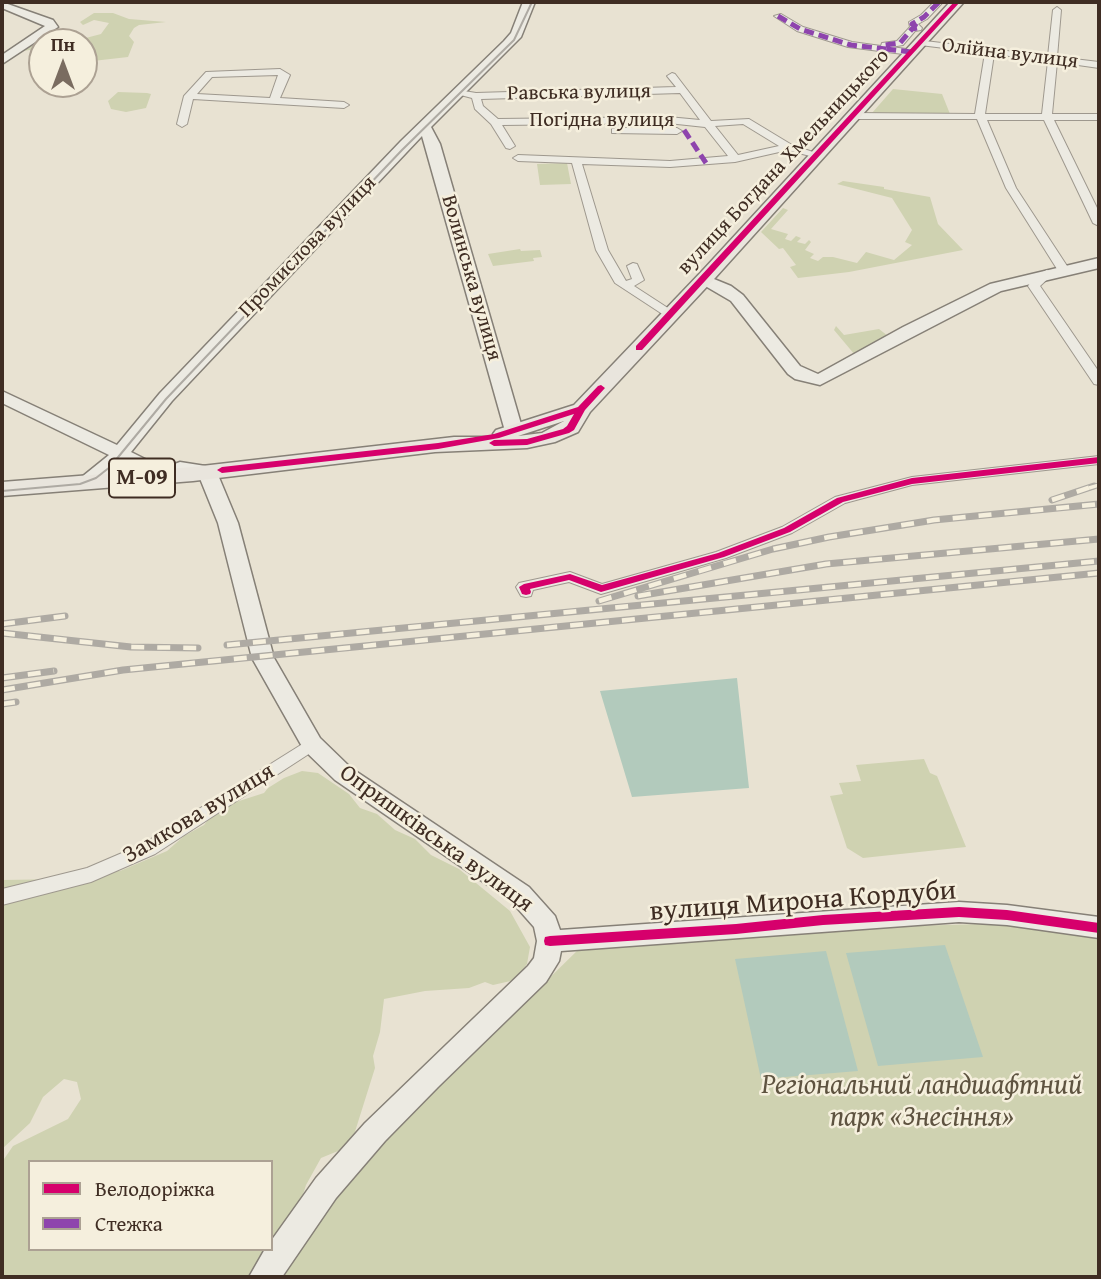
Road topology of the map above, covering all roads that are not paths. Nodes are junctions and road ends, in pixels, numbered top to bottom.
1 (528, 2) edge
2 (939, 2) edge
3 (957, 2) edge
4 (2, 5) edge
5 (1057, 10) dead end
6 (778, 16) dead end
7 (920, 38) junction
8 (886, 49) junction
9 (990, 52) junction
10 (2, 60) edge
11 (1051, 60) junction
12 (1099, 65) edge
13 (672, 76) dead end
14 (683, 90) junction
15 (458, 93) junction
16 (189, 96) junction
17 (475, 96) junction
18 (274, 100) junction
19 (344, 105) dead end
20 (980, 115) junction
21 (854, 116) junction
22 (1047, 116) junction
23 (1099, 117) edge
24 (182, 124) dead end
25 (709, 124) junction
26 (498, 126) junction
27 (424, 127) junction
28 (510, 146) dead end
29 (788, 147) junction
30 (817, 155) junction
31 (518, 158) dead end
32 (735, 159) junction
33 (576, 160) junction
34 (1099, 223) edge
35 (1099, 263) edge
36 (633, 266) dead end
37 (1055, 272) junction
38 (703, 280) junction
39 (625, 286) junction
40 (996, 287) junction
41 (1037, 292) junction
42 (670, 315) junction
43 (1099, 382) edge
44 (2, 396) edge
45 (576, 419) junction
46 (521, 436) junction
47 (120, 453) junction
48 (341, 457) junction
49 (1099, 460) edge
50 (174, 469) junction
51 (206, 473) junction
52 (84, 481) junction
53 (2, 489) edge
54 (526, 592) dead end
55 (312, 744) junction
56 (2, 897) edge
57 (1099, 928) edge
58 (551, 942) junction
59 (264, 1277) edge

1 - 15 main road, Промислова вулиця
2 - 7 street
3 - 7 main road, вулиця Богдана Хмельницького / М-09
4 - 10 main road
5 - 11 street
6 - 8 street, Олійна вулиця
7 - 8 street, Олійна вулиця
7 - 8 street
7 - 9 street, Олійна вулиця
7 - 21 main road, вулиця Богдана Хмельницького / М-09
9 - 11 street, Олійна вулиця
9 - 20 street
11 - 12 street, Олійна вулиця
11 - 22 street
13 - 14 street
14 - 17 street, Равська вулиця
14 - 25 street
15 - 17 street, Равська вулиця
15 - 27 main road, Промислова вулиця
16 - 18 street
16 - 18 street
16 - 24 street
17 - 26 street
18 - 19 street
20 - 21 street
20 - 22 street
20 - 37 street
21 - 30 main road, вулиця Богдана Хмельницького / М-09
22 - 23 street
22 - 34 street
25 - 26 street, Погідна вулиця
25 - 29 street, Погідна вулиця
25 - 32 street
26 - 28 street
27 - 46 main road, Волинська вулиця
27 - 47 main road, Промислова вулиця
29 - 30 street
29 - 32 street
30 - 38 main road, вулиця Богдана Хмельницького / М-09
31 - 33 street
32 - 33 street
33 - 39 street
35 - 37 main road
36 - 39 street
37 - 40 main road
37 - 41 street
38 - 40 main road
38 - 42 main road, вулиця Богдана Хмельницького / М-09
39 - 42 street
40 - 41 street
41 - 43 street
42 - 45 main road, вулиця Богдана Хмельницького / М-09
44 - 47 main road
45 - 46 main road, вулиця Богдана Хмельницького / М-09
45 - 46 main road, вулиця Богдана Хмельницького / М-09
46 - 48 main road, вулиця Богдана Хмельницького / М-09
47 - 50 main road
47 - 52 main road, Промислова вулиця
48 - 50 main road
48 - 51 main road, вулиця Богдана Хмельницького / М-09
49 - 54 street
50 - 51 main road
50 - 52 main road
51 - 52 main road, вулиця Богдана Хмельницького / М-09
51 - 55 main road, Опришківська вулиця
52 - 53 main road, вулиця Богдана Хмельницького / М-09
55 - 56 street, Замкова вулиця
55 - 58 main road, Опришківська вулиця
57 - 58 main road, вулиця Мирона Кордуби
58 - 59 main road, Опришківська вулиця

